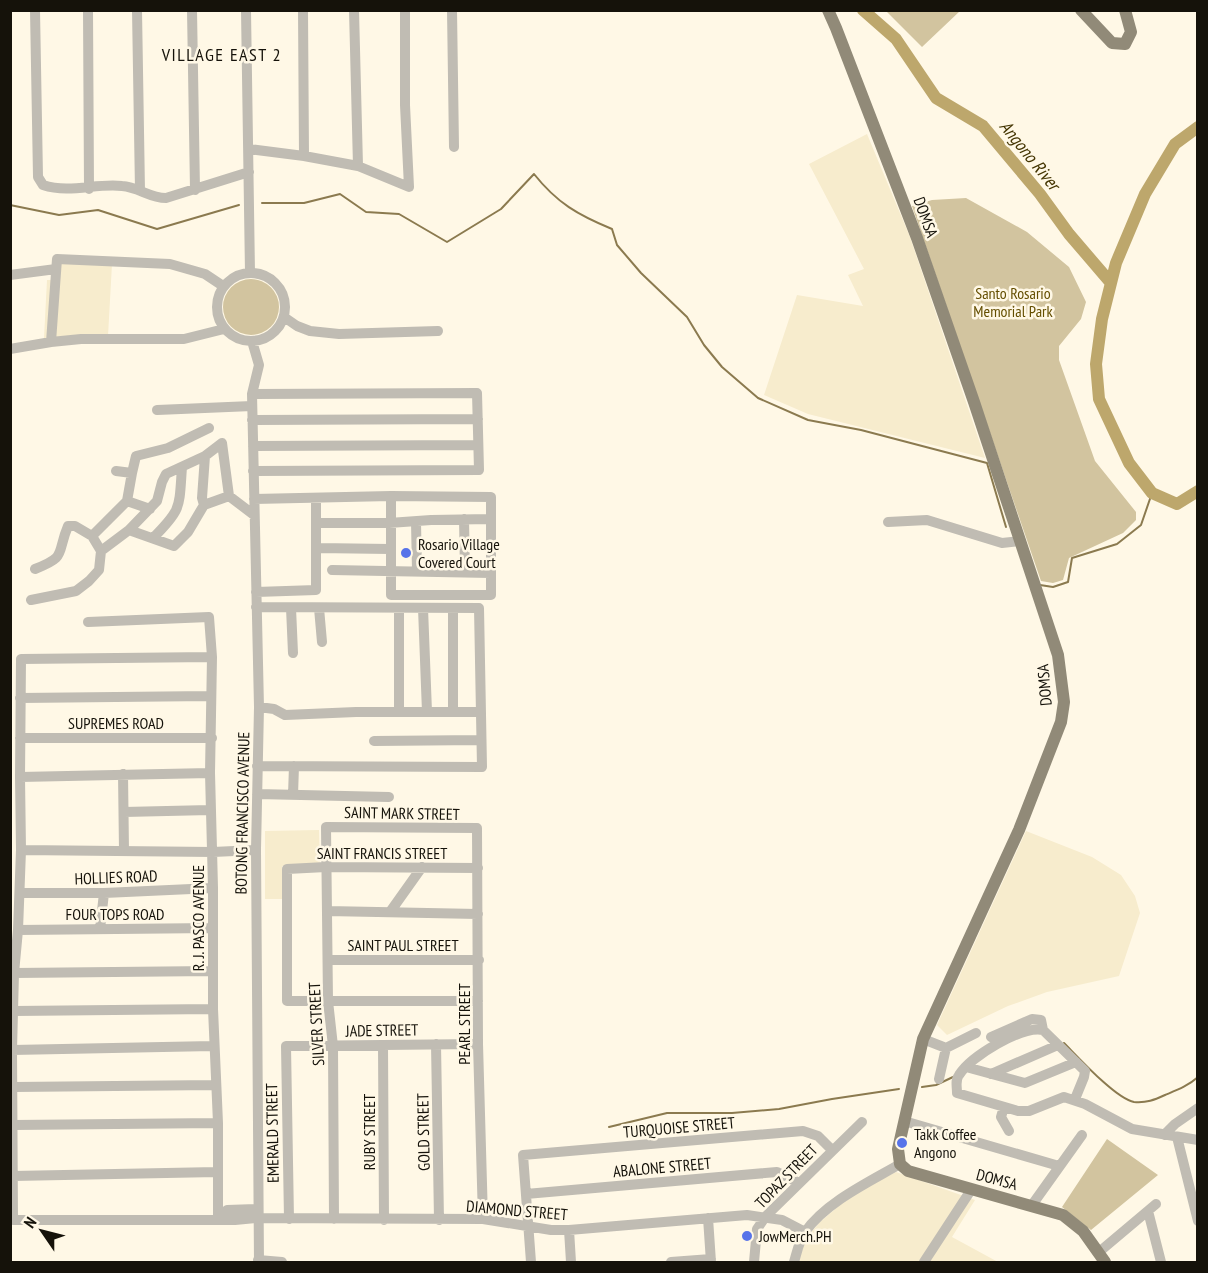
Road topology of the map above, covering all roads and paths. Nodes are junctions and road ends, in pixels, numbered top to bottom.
1 (36, 10) edge
2 (88, 10) edge
3 (138, 10) edge
4 (192, 10) edge
5 (246, 10) edge
6 (303, 10) edge
7 (354, 10) edge
8 (405, 10) edge
9 (452, 10) edge
10 (828, 10) edge
11 (1081, 10) edge
12 (1125, 10) edge
13 (453, 147) dead end
14 (249, 149) junction
15 (304, 156) junction
16 (358, 166) junction
17 (249, 172) junction
18 (89, 189) junction
19 (195, 190) junction
20 (140, 191) junction
21 (56, 270) junction
22 (250, 273) junction
23 (10, 274) edge
24 (223, 286) junction
25 (284, 316) junction
26 (224, 329) junction
27 (438, 331) dead end
28 (252, 341) junction
29 (51, 342) junction
30 (10, 350) edge
31 (252, 394) junction
32 (252, 406) junction
33 (157, 410) dead end
34 (478, 419) junction
35 (252, 420) junction
36 (209, 428) dead end
37 (478, 445) junction
38 (253, 446) junction
39 (205, 456) junction
40 (182, 467) junction
41 (116, 471) dead end
42 (253, 471) junction
43 (132, 473) junction
44 (229, 496) junction
45 (391, 496) junction
46 (254, 499) junction
47 (316, 499) junction
48 (127, 501) junction
49 (204, 505) junction
50 (150, 509) junction
51 (254, 515) junction
52 (464, 519) junction
53 (490, 519) junction
54 (416, 522) junction
55 (888, 522) dead end
56 (317, 523) junction
57 (389, 523) junction
58 (129, 530) junction
59 (92, 536) junction
60 (153, 538) junction
61 (1020, 541) junction
62 (317, 549) junction
63 (390, 549) junction
64 (102, 551) junction
65 (35, 569) dead end
66 (332, 570) dead end
67 (390, 571) junction
68 (417, 571) junction
69 (465, 572) junction
70 (491, 573) junction
71 (256, 592) junction
72 (31, 600) dead end
73 (256, 607) junction
74 (291, 608) junction
75 (319, 608) junction
76 (423, 608) junction
77 (453, 608) junction
78 (399, 609) junction
79 (88, 622) dead end
80 (321, 642) dead end
81 (292, 653) dead end
82 (212, 657) junction
83 (211, 696) junction
84 (21, 698) junction
85 (259, 707) junction
86 (399, 712) junction
87 (427, 712) junction
88 (453, 712) junction
89 (481, 712) junction
90 (20, 738) junction
91 (212, 738) junction
92 (481, 740) junction
93 (374, 741) dead end
94 (294, 765) junction
95 (257, 766) junction
96 (210, 772) junction
97 (123, 774) junction
98 (20, 777) junction
99 (257, 794) junction
100 (293, 795) junction
101 (389, 797) dead end
102 (210, 810) junction
103 (124, 812) junction
104 (326, 827) joint
105 (477, 828) joint
106 (21, 850) junction
107 (256, 850) junction
108 (124, 851) junction
109 (213, 852) junction
110 (326, 867) junction
111 (422, 867) junction
112 (478, 868) junction
113 (213, 888) junction
114 (20, 893) junction
115 (104, 893) junction
116 (327, 911) junction
117 (390, 912) junction
118 (478, 915) junction
119 (213, 928) junction
120 (100, 929) junction
121 (18, 930) junction
122 (328, 960) junction
123 (479, 960) junction
124 (213, 971) junction
125 (14, 973) junction
126 (328, 1001) junction
127 (478, 1001) junction
128 (213, 1009) junction
129 (14, 1011) junction
130 (1043, 1030) junction
131 (976, 1033) dead end
132 (991, 1037) dead end
133 (923, 1039) junction
134 (436, 1044) junction
135 (478, 1044) junction
136 (383, 1045) junction
137 (1058, 1045) junction
138 (213, 1046) junction
139 (286, 1046) joint
140 (333, 1046) junction
141 (946, 1048) junction
142 (12, 1050) junction
143 (1076, 1062) junction
144 (966, 1067) junction
145 (991, 1074) junction
146 (939, 1079) dead end
147 (216, 1085) junction
148 (14, 1087) junction
149 (1075, 1099) junction
150 (1004, 1107) junction
151 (1197, 1108) edge
152 (903, 1121) junction
153 (862, 1122) dead end
154 (218, 1123) junction
155 (14, 1125) junction
156 (1009, 1131) dead end
157 (1082, 1135) dead end
158 (1164, 1135) junction
159 (1178, 1137) junction
160 (1197, 1140) edge
161 (832, 1150) junction
162 (900, 1164) junction
163 (1059, 1166) junction
164 (217, 1172) junction
165 (13, 1176) junction
166 (799, 1183) junction
167 (1194, 1189) edge
168 (971, 1190) junction
169 (526, 1194) junction
170 (1032, 1205) junction
171 (257, 1214) junction
172 (766, 1216) junction
173 (708, 1218) junction
174 (218, 1219) junction
175 (289, 1219) junction
176 (334, 1219) junction
177 (384, 1220) junction
178 (440, 1220) junction
179 (483, 1220) junction
180 (1197, 1221) edge
181 (528, 1226) junction
182 (569, 1230) junction
183 (805, 1232) junction
184 (1102, 1257) edge
185 (258, 1261) edge
186 (711, 1261) edge
187 (673, 1262) edge
188 (282, 1263) edge
189 (531, 1263) edge
190 (571, 1263) edge
191 (754, 1263) edge
192 (794, 1263) edge
193 (924, 1263) edge
194 (1161, 1263) edge

1 - 18 street
2 - 18 street
3 - 20 street
4 - 19 street
5 - 14 street
6 - 15 street
7 - 16 street
8 - 16 street
9 - 13 street
10 - 61 main road, DOMSA
11 - 12 main road
14 - 15 street
14 - 17 street
15 - 16 street
17 - 19 street
17 - 22 street
18 - 20 street
19 - 20 street
21 - 23 street
21 - 24 street
21 - 29 street
22 - 24 street
22 - 25 street
24 - 26 street
25 - 27 street
25 - 28 street
26 - 28 street
26 - 29 street
28 - 31 street, BOTONG FRANCISCO AVENUE
29 - 30 street
31 - 32 street, BOTONG FRANCISCO AVENUE
31 - 34 street
32 - 33 street
32 - 35 street, BOTONG FRANCISCO AVENUE
34 - 35 street
34 - 37 street
35 - 38 street, BOTONG FRANCISCO AVENUE
36 - 43 street
37 - 38 street
37 - 42 street
38 - 42 street, BOTONG FRANCISCO AVENUE
39 - 40 street
39 - 44 street
39 - 49 street
40 - 50 street
40 - 60 street
41 - 43 street
42 - 46 street, BOTONG FRANCISCO AVENUE
43 - 48 street
44 - 49 street
44 - 51 street
45 - 47 street
45 - 53 street
45 - 57 street
46 - 47 street
46 - 51 street, BOTONG FRANCISCO AVENUE
47 - 56 street
48 - 50 street
48 - 59 street
49 - 60 street
50 - 58 street
51 - 71 street, BOTONG FRANCISCO AVENUE
52 - 53 street
52 - 54 street
52 - 69 street
53 - 70 street
54 - 57 street
54 - 68 street
55 - 61 street
56 - 57 street
56 - 62 street
57 - 63 street
58 - 60 street
58 - 64 street
59 - 64 street
59 - 65 street
61 - 133 main road, DOMSA
62 - 63 street
62 - 71 street
63 - 67 street
64 - 72 street
66 - 67 street
67 - 68 street
67 - 70 street
68 - 69 street
69 - 70 street
71 - 73 street, BOTONG FRANCISCO AVENUE
73 - 74 street
73 - 85 street, BOTONG FRANCISCO AVENUE
74 - 75 street
74 - 81 street
75 - 78 street
75 - 80 street
76 - 77 street
76 - 78 street
76 - 87 street
77 - 88 street
77 - 89 street
78 - 86 street
79 - 82 street, R. J. PASCO AVENUE
82 - 83 street, R. J. PASCO AVENUE
82 - 84 street
83 - 84 street
83 - 91 street, R. J. PASCO AVENUE
84 - 90 street
85 - 86 street
85 - 95 street, BOTONG FRANCISCO AVENUE
86 - 87 street
87 - 88 street
88 - 89 street
89 - 92 street
90 - 91 street, SUPREMES ROAD
90 - 98 street
91 - 96 street, R. J. PASCO AVENUE
92 - 93 street
92 - 94 street
94 - 95 street
94 - 100 street
95 - 99 street, BOTONG FRANCISCO AVENUE
96 - 97 street
96 - 102 street, R. J. PASCO AVENUE
97 - 98 street
97 - 103 street
98 - 106 street
99 - 100 street
99 - 107 street, BOTONG FRANCISCO AVENUE
100 - 101 street
102 - 103 street
102 - 109 street, R. J. PASCO AVENUE
103 - 108 street
104 - 105 street, SAINT MARK STREET
104 - 110 street, SILVER STREET
105 - 112 street, PEARL STREET
106 - 108 street
106 - 114 street
107 - 109 street
107 - 171 street, BOTONG FRANCISCO AVENUE
108 - 109 street
109 - 113 street, R. J. PASCO AVENUE
110 - 111 street, SAINT FRANCIS STREET
110 - 116 street, SILVER STREET
110 - 126 street, SAINT FRANCIS STREET
111 - 112 street, SAINT FRANCIS STREET
111 - 117 street
112 - 118 street, PEARL STREET
113 - 115 street, HOLLIES ROAD
113 - 119 street, R. J. PASCO AVENUE
114 - 115 street, HOLLIES ROAD
114 - 121 street
115 - 120 street
116 - 117 street
116 - 122 street, SILVER STREET
117 - 118 street
118 - 123 street, PEARL STREET
119 - 120 street, FOUR TOPS ROAD
119 - 124 street, R. J. PASCO AVENUE
120 - 121 street, FOUR TOPS ROAD
121 - 125 street
122 - 123 street, SAINT PAUL STREET
122 - 126 street, SILVER STREET
123 - 127 street, PEARL STREET
124 - 125 street
124 - 128 street, R. J. PASCO AVENUE
125 - 129 street
126 - 127 street
126 - 140 street, SILVER STREET
127 - 135 street, PEARL STREET
128 - 129 street
128 - 138 street, R. J. PASCO AVENUE
129 - 142 street
130 - 132 street
130 - 137 street
130 - 144 street
131 - 141 street
133 - 141 street
133 - 152 main road, DOMSA
134 - 135 street, JADE STREET
134 - 136 street, JADE STREET
134 - 178 street, GOLD STREET
135 - 179 street, PEARL STREET
136 - 140 street, JADE STREET
136 - 177 street, RUBY STREET
137 - 143 street
137 - 145 street
138 - 142 street
138 - 147 street, R. J. PASCO AVENUE
139 - 140 street, JADE STREET
139 - 175 street, EMERALD STREET
140 - 176 street, SILVER STREET
141 - 146 street
142 - 148 street
143 - 145 street
143 - 149 street
144 - 145 street
144 - 150 street
147 - 148 street
147 - 154 street, R. J. PASCO AVENUE
148 - 155 street
149 - 150 street
149 - 158 street
150 - 156 street
151 - 158 street
152 - 162 main road, DOMSA
152 - 163 street
153 - 161 street, TOPAZ STREET
154 - 155 street
154 - 164 street, R. J. PASCO AVENUE
155 - 165 street
157 - 163 street
158 - 159 street
159 - 160 street
159 - 167 street
161 - 166 street, TOPAZ STREET
161 - 169 street, TURQUOISE STREET
162 - 168 main road, DOMSA
162 - 183 street
163 - 170 street
164 - 165 street
164 - 174 street, R. J. PASCO AVENUE
165 - 174 street, DIAMOND STREET
166 - 169 street, ABALONE STREET
166 - 172 street, TOPAZ STREET
167 - 180 street
168 - 170 main road, DOMSA
168 - 193 street
169 - 181 street
170 - 184 main road, DOMSA
171 - 174 street, DIAMOND STREET
171 - 175 street, DIAMOND STREET
171 - 185 street, BOTONG FRANCISCO AVENUE
172 - 173 street, DIAMOND STREET
172 - 183 street, DIAMOND STREET
172 - 191 street, TOPAZ STREET
173 - 182 street, DIAMOND STREET
173 - 186 street
175 - 176 street, DIAMOND STREET
176 - 177 street, DIAMOND STREET
177 - 178 street, DIAMOND STREET
178 - 179 street, DIAMOND STREET
179 - 181 street, DIAMOND STREET
181 - 182 street, DIAMOND STREET
181 - 189 street
182 - 190 street
183 - 192 street
184 - 194 street
185 - 188 street
186 - 187 street

